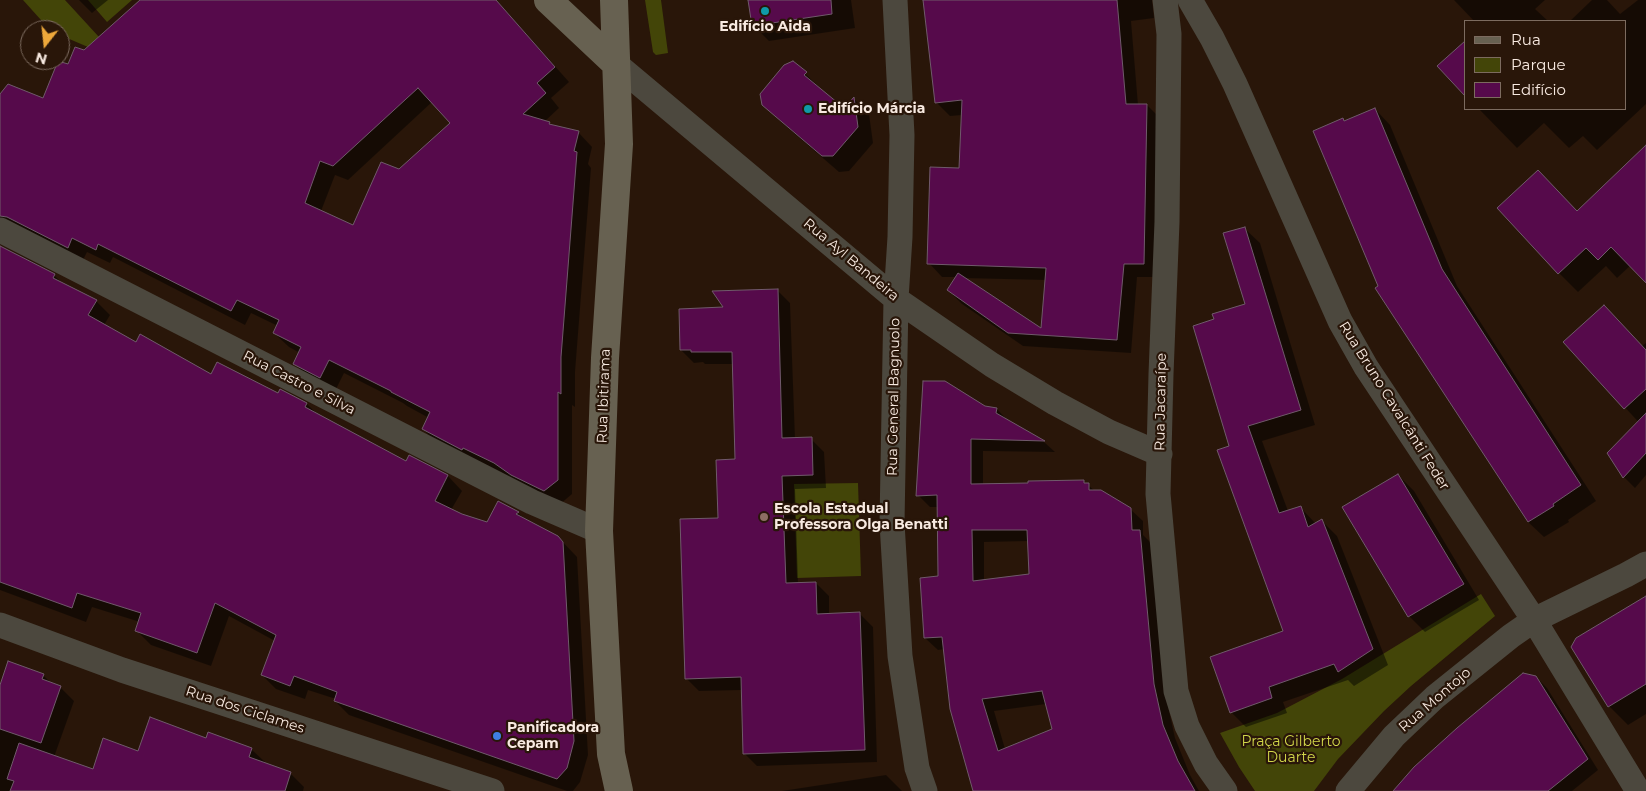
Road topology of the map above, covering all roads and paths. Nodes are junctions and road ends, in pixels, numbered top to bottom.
1 (548, 0) edge
2 (614, 0) edge
3 (895, 0) edge
4 (1165, 0) edge
5 (1190, 0) edge
6 (616, 64) junction
7 (0, 230) edge
8 (896, 299) junction
9 (1160, 454) junction
10 (600, 531) junction
11 (1646, 564) edge
12 (1534, 620) junction
13 (0, 625) edge
14 (492, 791) edge
15 (619, 791) edge
16 (925, 791) edge
17 (1225, 791) edge
18 (1348, 791) edge
19 (1638, 791) edge

1 - 6 main road
2 - 6 main road, Rua Ibitirama
3 - 8 street, Rua General Bagnuolo
4 - 9 street, Rua Jacaraípe
5 - 12 street, Rua Bruno Cavalcânti Feder
6 - 8 street, Rua Ayl Bandeira
6 - 10 main road, Rua Ibitirama
7 - 10 street, Rua Castro e Silva
8 - 9 street, Rua Ayl Bandeira
8 - 16 street, Rua General Bagnuolo
9 - 17 street, Rua Jacaraípe
10 - 15 main road, Rua Ibitirama
11 - 12 street, Rua Montojo
12 - 18 street, Rua Montojo
12 - 19 street, Rua Bruno Cavalcânti Feder
13 - 14 street, Rua dos Ciclames

